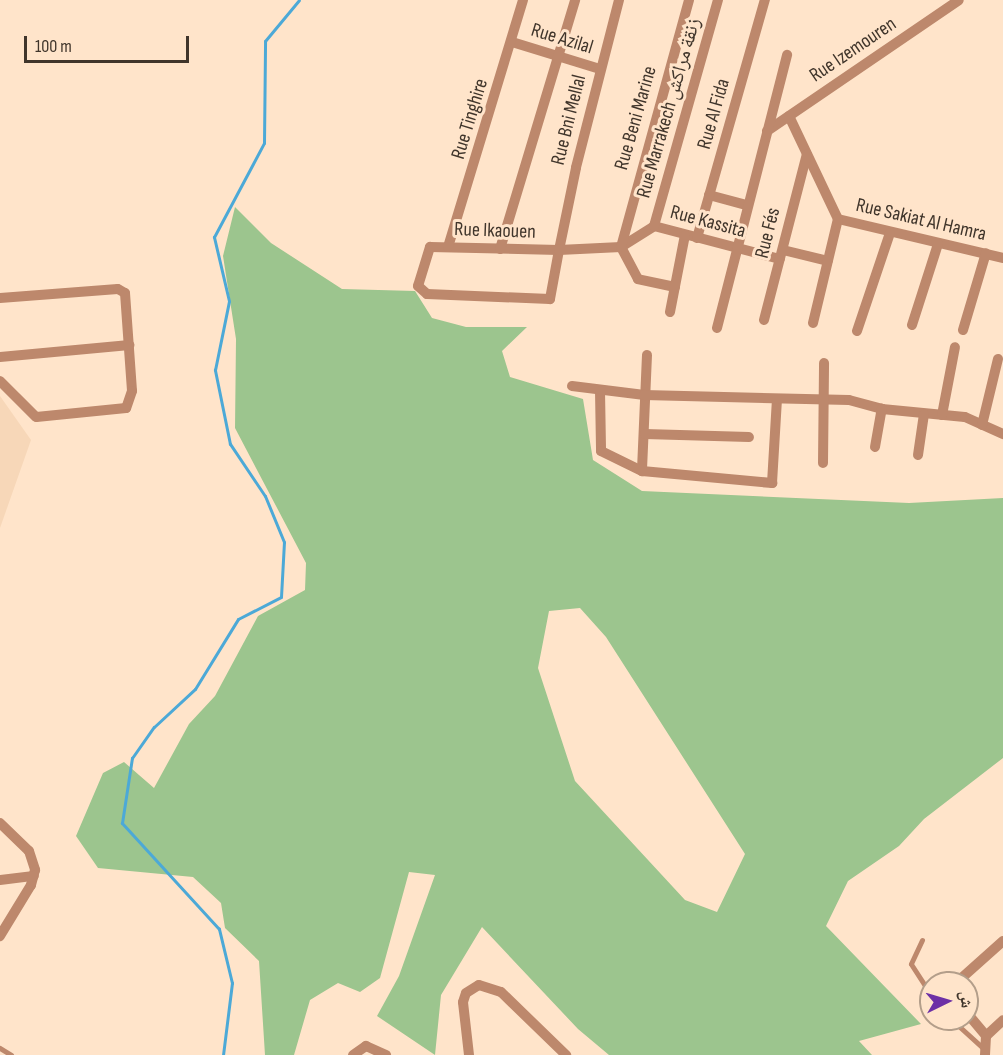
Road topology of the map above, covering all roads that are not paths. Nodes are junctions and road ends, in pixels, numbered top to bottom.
1 (524, 0) edge
2 (575, 0) edge
3 (619, 0) edge
4 (689, 0) edge
5 (718, 0) edge
6 (765, 0) edge
7 (959, 0) edge
8 (513, 42) junction
9 (787, 55) dead end
10 (558, 56) junction
11 (600, 69) junction
12 (789, 116) junction
13 (767, 130) junction
14 (807, 154) junction
15 (710, 195) junction
16 (747, 205) junction
17 (838, 219) junction
18 (654, 226) junction
19 (890, 232) junction
20 (685, 235) junction
21 (697, 238) junction
22 (938, 244) junction
23 (430, 247) joint
24 (448, 247) junction
25 (621, 247) junction
26 (736, 248) junction
27 (500, 249) junction
28 (560, 250) junction
29 (986, 253) junction
30 (781, 255) junction
31 (1003, 258) edge
32 (828, 261) junction
33 (675, 287) junction
34 (0, 298) edge
35 (670, 312) dead end
36 (764, 320) dead end
37 (813, 323) dead end
38 (912, 325) dead end
39 (717, 328) dead end
40 (963, 330) dead end
41 (856, 331) dead end
42 (129, 345) junction
43 (955, 347) dead end
44 (647, 356) dead end
45 (0, 357) edge
46 (998, 359) dead end
47 (824, 363) dead end
48 (0, 381) edge
49 (572, 386) dead end
50 (600, 391) junction
51 (644, 395) junction
52 (777, 400) junction
53 (825, 400) junction
54 (882, 409) junction
55 (924, 414) junction
56 (942, 415) junction
57 (982, 425) junction
58 (645, 434) junction
59 (1003, 434) edge
60 (749, 436) dead end
61 (875, 447) dead end
62 (918, 455) dead end
63 (823, 463) dead end
64 (642, 471) junction
65 (0, 823) edge
66 (34, 876) junction
67 (0, 880) edge
68 (0, 936) edge
69 (922, 940) dead end
70 (1003, 941) edge
71 (969, 971) edge
72 (919, 976) edge
73 (1003, 1020) edge
74 (979, 1028) edge
75 (963, 1031) edge
76 (986, 1036) junction
77 (0, 1048) edge
78 (984, 1051) edge
79 (11, 1055) edge
80 (352, 1055) edge
81 (386, 1055) edge
82 (469, 1055) edge
83 (567, 1055) edge

1 - 8 street, Rue Tinghire
2 - 10 street
3 - 11 street, Rue Bni Mellal
4 - 25 street, Rue Beni Marine
5 - 18 street, Rue Marrakech زنقة مراكش
6 - 15 street, Rue Al Fida
7 - 12 street, Rue Izemouren
8 - 10 street, Rue Azilal
8 - 24 street, Rue Tinghire
9 - 13 street
10 - 11 street, Rue Azilal
10 - 27 street
11 - 28 street, Rue Bni Mellal
12 - 13 street, Rue Izemouren
12 - 14 street, Rue Sakiat Al Hamra
13 - 16 street
14 - 17 street, Rue Sakiat Al Hamra
14 - 30 street, Rue Fés
15 - 16 street
15 - 21 street, Rue Al Fida
16 - 26 street
17 - 19 street, Rue Sakiat Al Hamra
17 - 32 street
18 - 20 street, Rue Kassita
18 - 25 street, Rue Kassita
19 - 22 street, Rue Sakiat Al Hamra
19 - 41 street
20 - 21 street, Rue Kassita
20 - 33 street
21 - 26 street, Rue Kassita
22 - 29 street, Rue Sakiat Al Hamra
22 - 38 street
23 - 24 street, Rue Ikaouen
23 - 28 street, Rue Bni Mellal
24 - 27 street, Rue Ikaouen
25 - 28 street, Rue Kassita
25 - 33 street
26 - 30 street, Rue Kassita
26 - 39 street
27 - 28 street, Rue Ikaouen
29 - 31 street, Rue Sakiat Al Hamra
29 - 40 street
30 - 32 street, Rue Kassita
30 - 36 street, Rue Fés
32 - 37 street
33 - 35 street
34 - 42 street
42 - 45 street
42 - 48 street
43 - 56 street
44 - 51 street
46 - 57 street
47 - 53 street
49 - 50 street
50 - 51 street
50 - 64 street
51 - 52 street
51 - 58 street
52 - 53 street
52 - 64 street
53 - 54 street
53 - 63 street
54 - 55 street
54 - 61 street
55 - 56 street
55 - 62 street
56 - 57 street
57 - 59 street
58 - 60 street
58 - 64 street
65 - 66 street
66 - 67 street
66 - 68 street
69 - 72 lane
70 - 71 street
73 - 76 street
74 - 76 street
75 - 78 lane
76 - 78 street
77 - 79 lane
80 - 81 street
82 - 83 street

